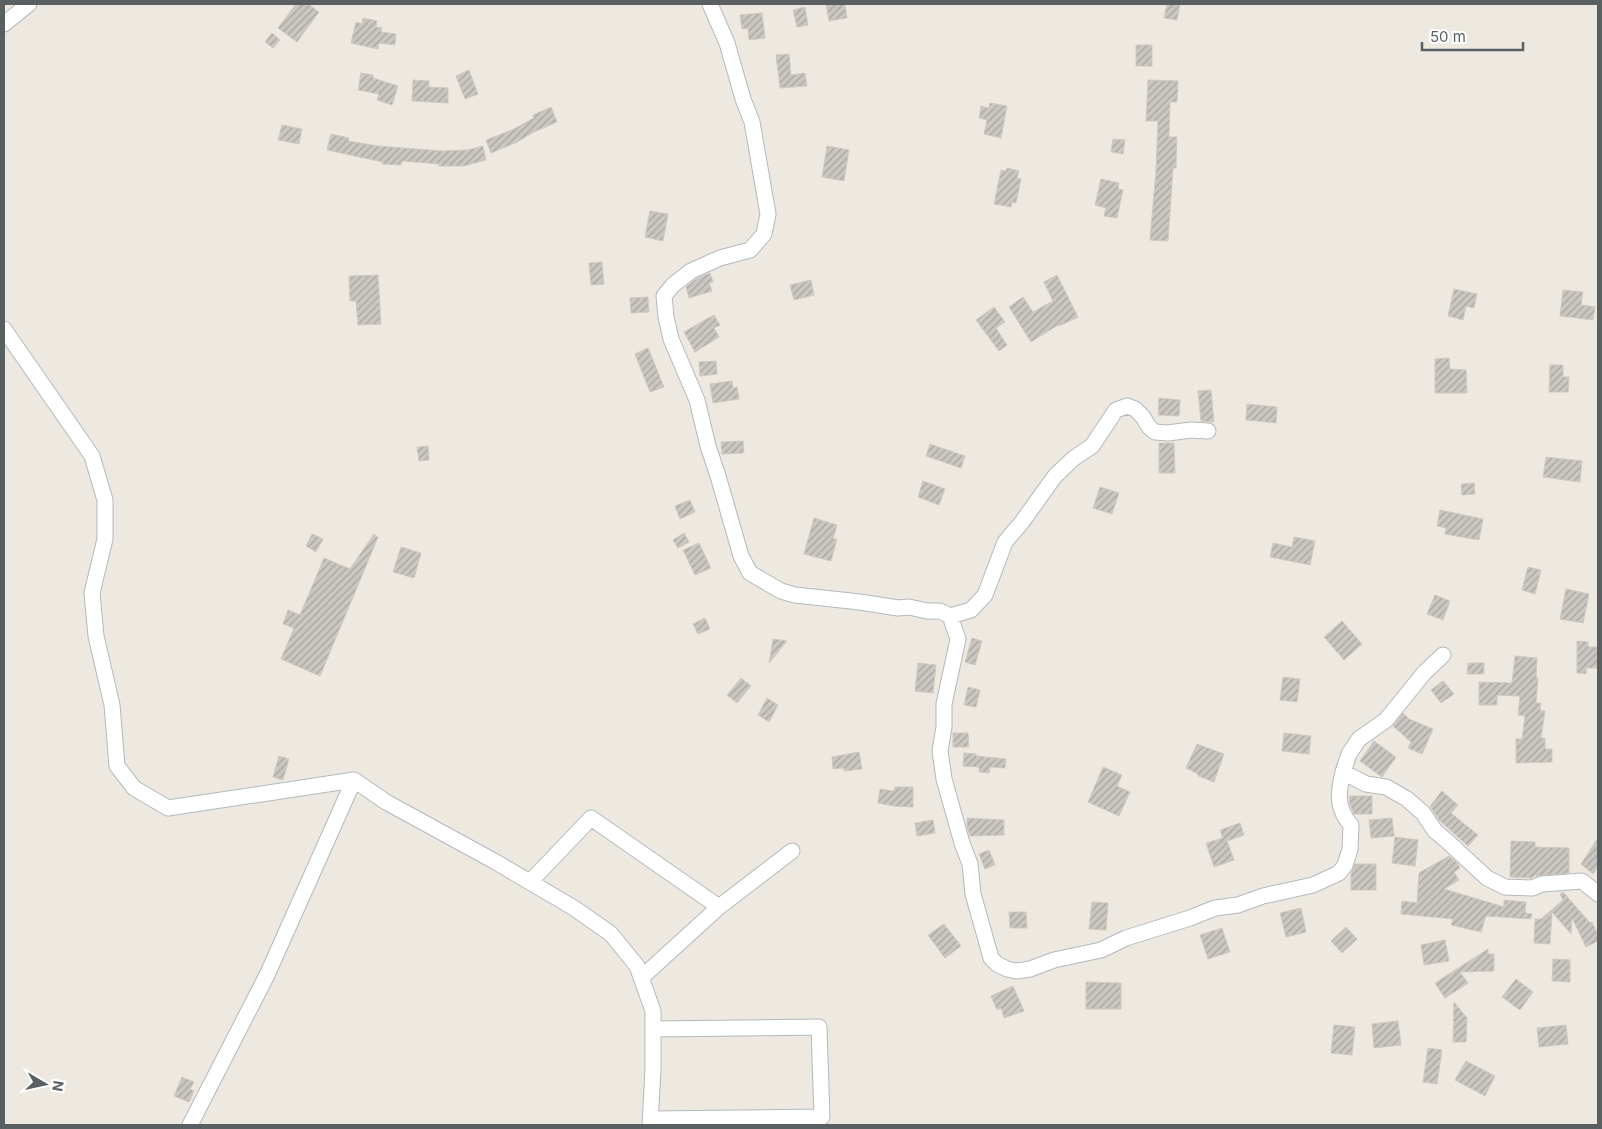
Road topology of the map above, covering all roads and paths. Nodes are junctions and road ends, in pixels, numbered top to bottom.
1 (29, 4) edge
2 (710, 4) edge
3 (4, 24) edge
4 (4, 328) edge
5 (1208, 431) dead end
6 (950, 616) junction
7 (1443, 655) dead end
8 (1343, 772) junction
9 (354, 780) junction
10 (792, 852) dead end
11 (530, 882) junction
12 (1598, 894) edge
13 (719, 907) junction
14 (641, 978) junction
15 (653, 1028) junction
16 (650, 1122) edge
17 (190, 1125) edge

1 - 3 street
2 - 6 street
4 - 9 street
5 - 6 street
6 - 8 street
7 - 8 street
8 - 12 street
9 - 11 street
9 - 17 street
10 - 13 street
11 - 13 street
11 - 14 street
13 - 14 street
14 - 15 street
15 - 16 street
15 - 16 street

